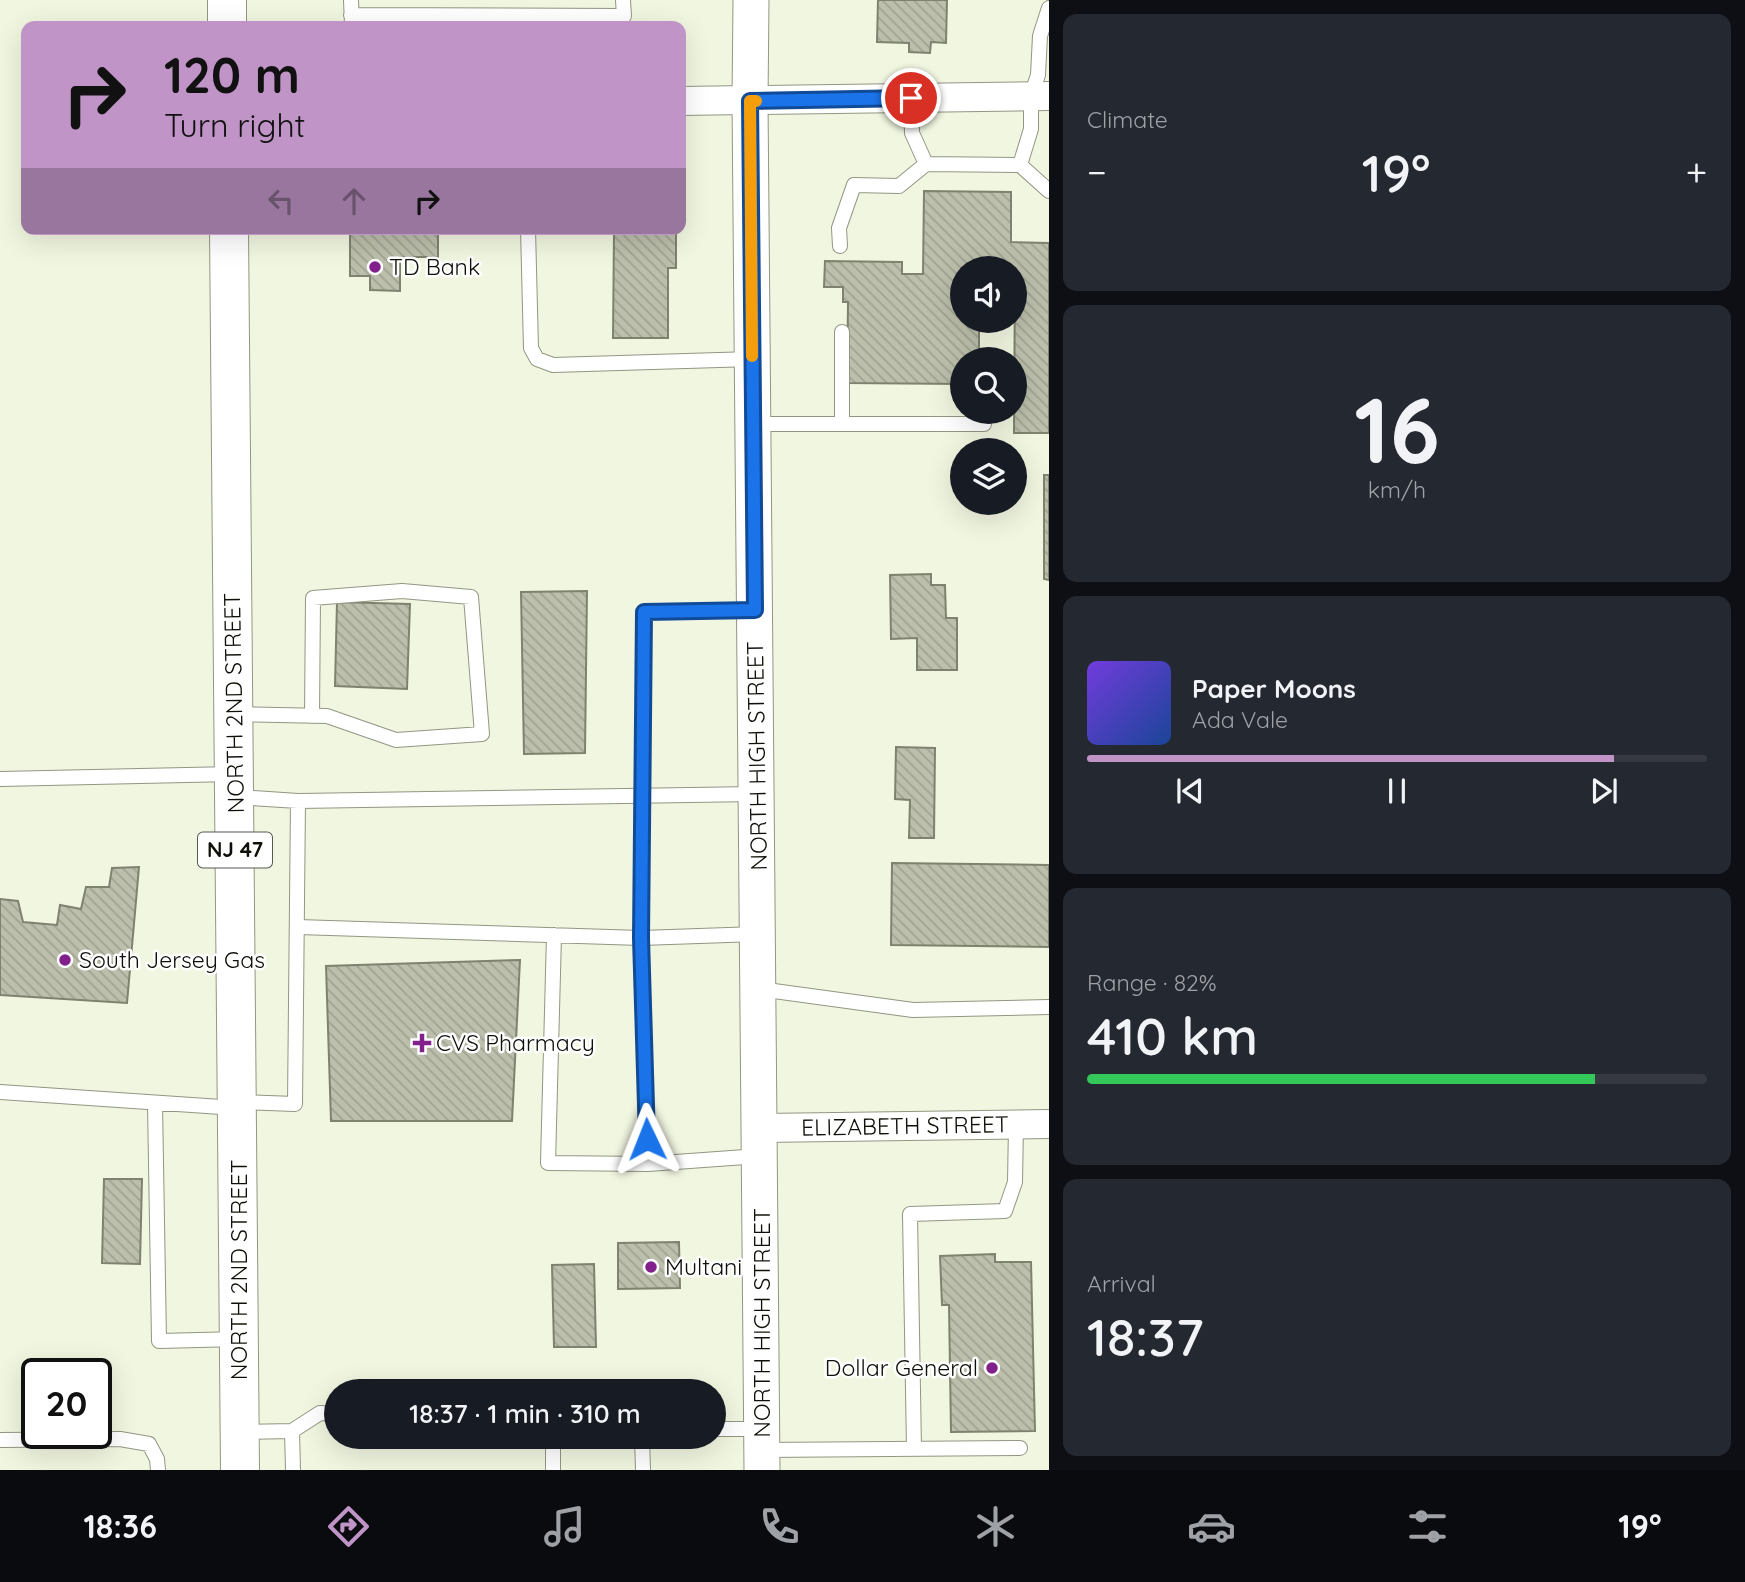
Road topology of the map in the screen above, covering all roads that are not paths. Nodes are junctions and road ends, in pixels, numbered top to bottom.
1 (227, 0) edge
2 (351, 0) edge
3 (624, 0) edge
4 (751, 0) edge
5 (1048, 8) edge
6 (227, 21) edge
7 (352, 21) edge
8 (1040, 96) edge
9 (911, 98) junction
10 (686, 101) edge
11 (750, 101) junction
12 (926, 164) junction
13 (1020, 165) junction
14 (1048, 191) edge
15 (229, 235) edge
16 (528, 235) edge
17 (840, 247) dead end
18 (842, 332) dead end
19 (752, 359) junction
20 (753, 424) junction
21 (842, 424) junction
22 (950, 424) edge
23 (755, 610) junction
24 (234, 714) junction
25 (312, 716) junction
26 (0, 779) edge
27 (234, 785) junction
28 (757, 794) junction
29 (643, 796) junction
30 (298, 802) junction
31 (298, 927) junction
32 (758, 934) junction
33 (554, 935) junction
34 (641, 938) junction
35 (759, 989) junction
36 (1048, 1007) edge
37 (0, 1092) edge
38 (155, 1103) junction
39 (237, 1105) junction
40 (1048, 1124) edge
41 (1016, 1125) junction
42 (761, 1142) junction
43 (648, 1164) junction
44 (239, 1339) junction
45 (324, 1413) edge
46 (292, 1431) junction
47 (240, 1432) junction
48 (726, 1434) edge
49 (0, 1440) edge
50 (1020, 1448) dead end
51 (553, 1449) edge
52 (642, 1449) edge
53 (914, 1449) junction
54 (762, 1450) edge
55 (158, 1470) edge
56 (240, 1470) edge
57 (293, 1470) edge
58 (553, 1470) edge
59 (643, 1470) edge

1 - 6 main road
2 - 7 lane
3 - 7 lane
4 - 11 street, NORTH HIGH STREET
5 - 8 lane
8 - 9 street
8 - 13 lane
9 - 11 street
9 - 12 lane
10 - 11 street
11 - 19 street, NORTH HIGH STREET
12 - 13 lane
12 - 17 lane
13 - 14 lane
15 - 24 main road, NORTH 2ND STREET / NJ 47
16 - 19 lane
18 - 21 lane
19 - 20 street, NORTH HIGH STREET
20 - 21 lane
20 - 23 street, NORTH HIGH STREET
21 - 22 lane
23 - 28 street, NORTH HIGH STREET
23 - 29 lane
24 - 25 lane
24 - 27 main road, NORTH 2ND STREET / NJ 47
25 - 25 lane
26 - 27 lane
27 - 30 lane
27 - 39 main road, NORTH 2ND STREET / NJ 47
28 - 29 lane
28 - 32 street, NORTH HIGH STREET
29 - 30 lane
29 - 34 lane
30 - 31 lane
31 - 33 lane
31 - 39 lane
32 - 34 lane
32 - 35 street, NORTH HIGH STREET
33 - 34 lane
33 - 43 lane
34 - 43 lane
35 - 36 lane
35 - 42 street, NORTH HIGH STREET
37 - 38 lane
38 - 39 lane
38 - 44 lane
39 - 44 main road, NORTH 2ND STREET / NJ 47
40 - 41 street, ELIZABETH STREET
41 - 42 street, ELIZABETH STREET
41 - 53 lane
42 - 43 lane
42 - 54 street, NORTH HIGH STREET
44 - 47 main road, NORTH 2ND STREET / NJ 47
45 - 46 lane
46 - 47 lane
46 - 57 lane
47 - 56 main road, NORTH 2ND STREET / NJ 47
48 - 54 lane
49 - 55 lane
50 - 53 lane
51 - 58 lane
52 - 59 lane
53 - 54 lane

